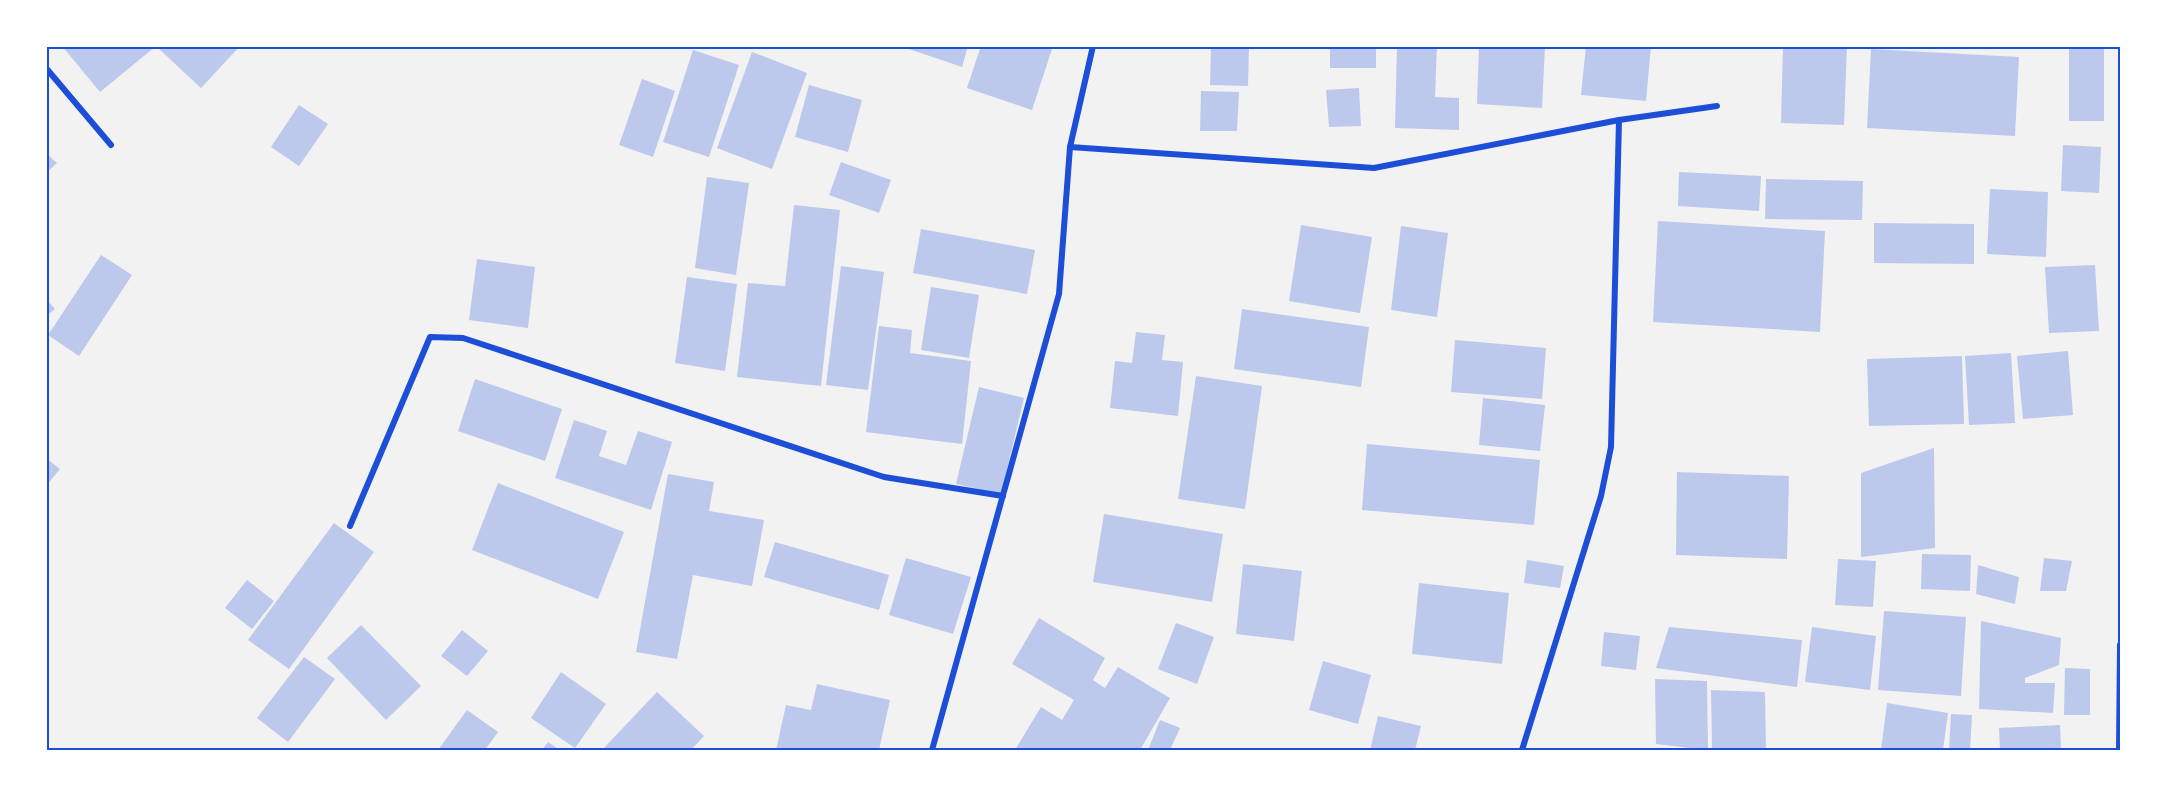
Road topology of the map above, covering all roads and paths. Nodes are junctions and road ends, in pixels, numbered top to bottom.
1 (1093, 46) edge
2 (46, 68) edge
3 (1717, 106) dead end
4 (1619, 120) junction
5 (111, 145) dead end
6 (1070, 147) junction
7 (1003, 496) junction
8 (350, 526) dead end
9 (2121, 645) edge
10 (932, 750) edge
11 (1522, 750) edge
12 (2119, 750) edge

1 - 6 street
2 - 5 street
3 - 4 street
4 - 6 street
4 - 11 street
6 - 7 street
7 - 8 street
7 - 10 street
9 - 12 street

